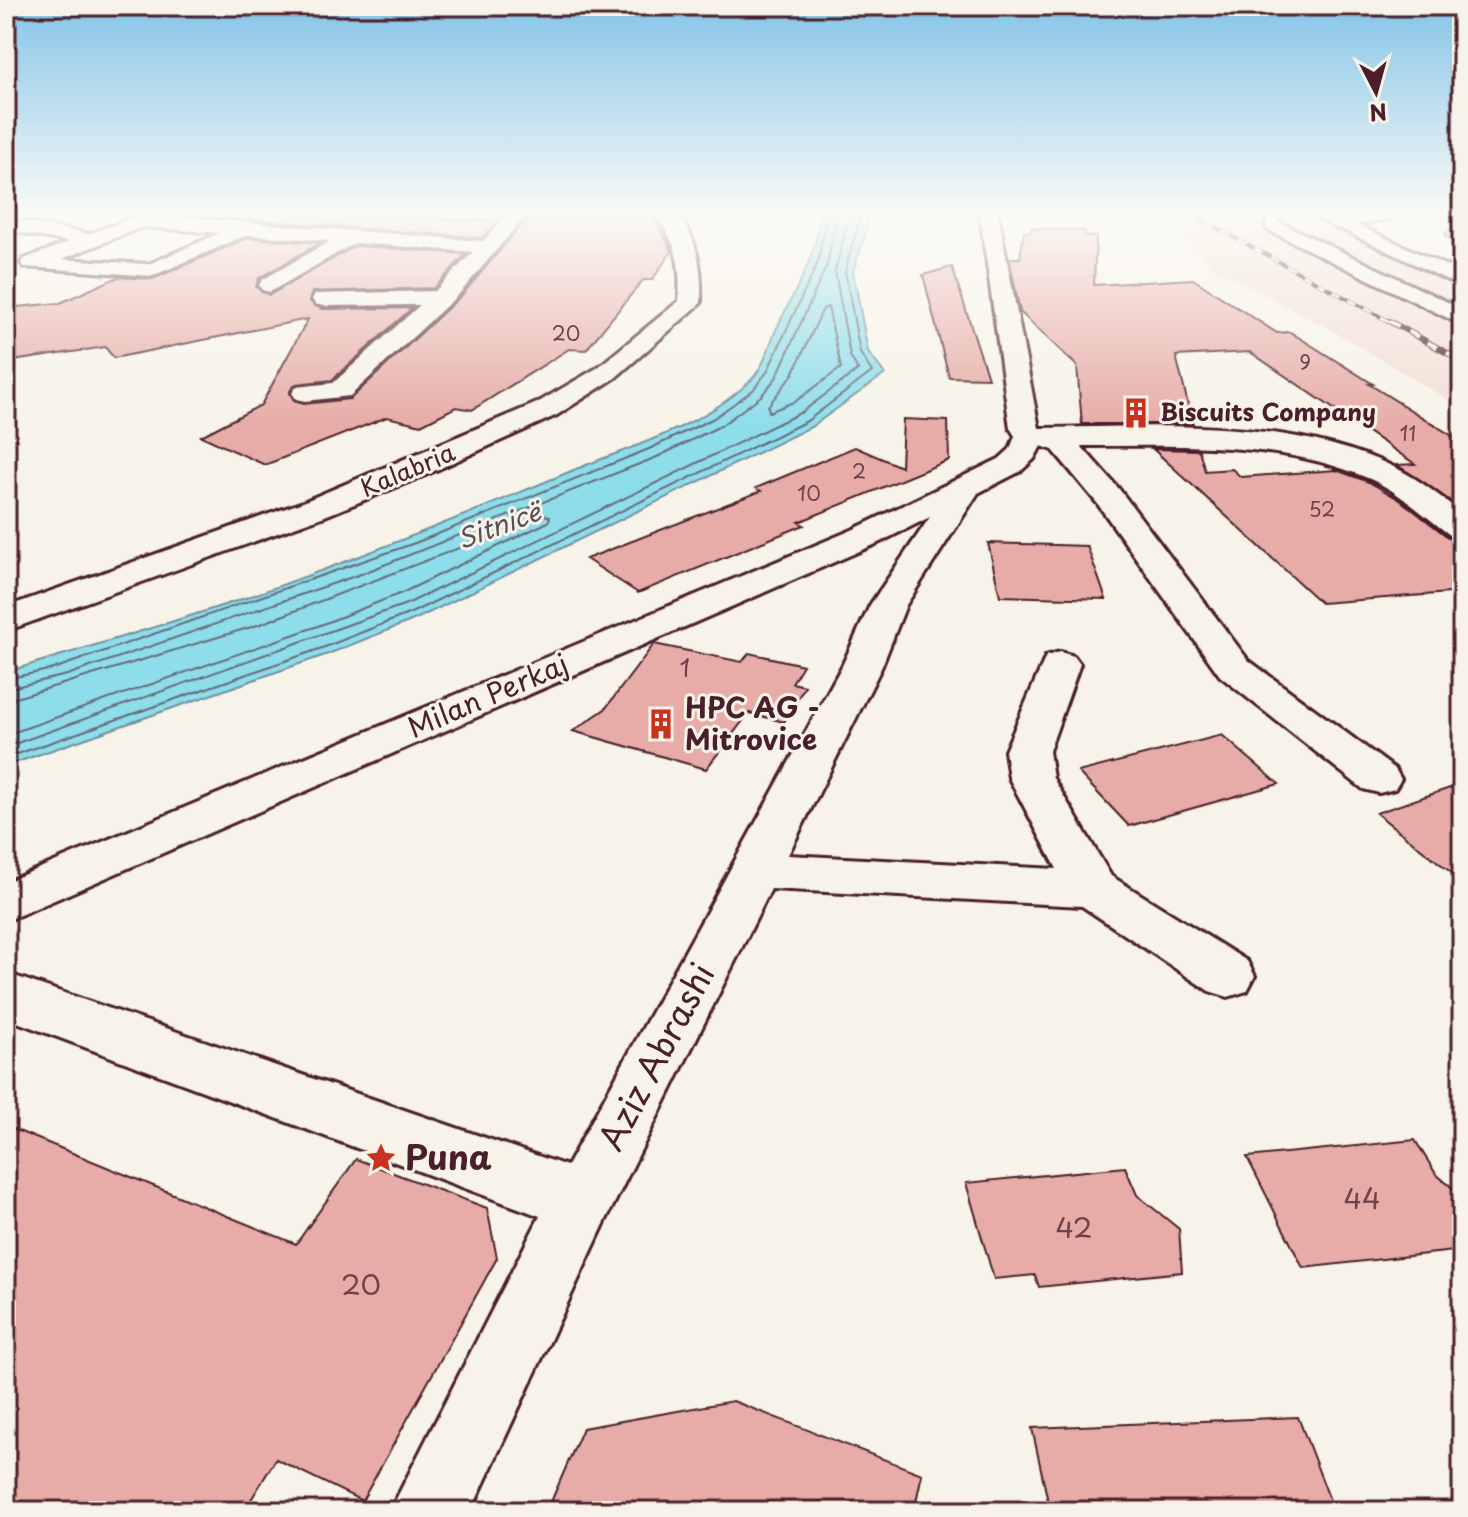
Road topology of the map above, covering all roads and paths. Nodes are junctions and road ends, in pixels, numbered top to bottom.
1 (453, 285) edge
2 (692, 285) edge
3 (1001, 285) edge
4 (1396, 285) edge
5 (441, 298) junction
6 (323, 299) dead end
7 (1462, 318) edge
8 (305, 393) dead end
9 (1039, 437) junction
10 (967, 486) junction
11 (1462, 528) edge
12 (810, 558) junction
13 (873, 585) junction
14 (6, 620) edge
15 (1060, 664) dead end
16 (1379, 779) dead end
17 (754, 871) junction
18 (1093, 889) junction
19 (6, 903) edge
20 (1228, 976) dead end
21 (6, 995) edge
22 (582, 1201) junction
23 (430, 1511) edge

1 - 5 street
2 - 14 street, Kalabria
3 - 9 street
4 - 7 street
5 - 6 street
5 - 8 street
9 - 10 street, Aziz Abrashi
9 - 11 street
9 - 16 street
10 - 12 street, Milan Perkaj
10 - 13 street, Aziz Abrashi
12 - 13 street
12 - 19 street, Milan Perkaj
13 - 17 street, Aziz Abrashi
15 - 18 street
17 - 18 street
17 - 22 street, Aziz Abrashi
18 - 20 street
21 - 22 street
22 - 23 street, Aziz Abrashi

